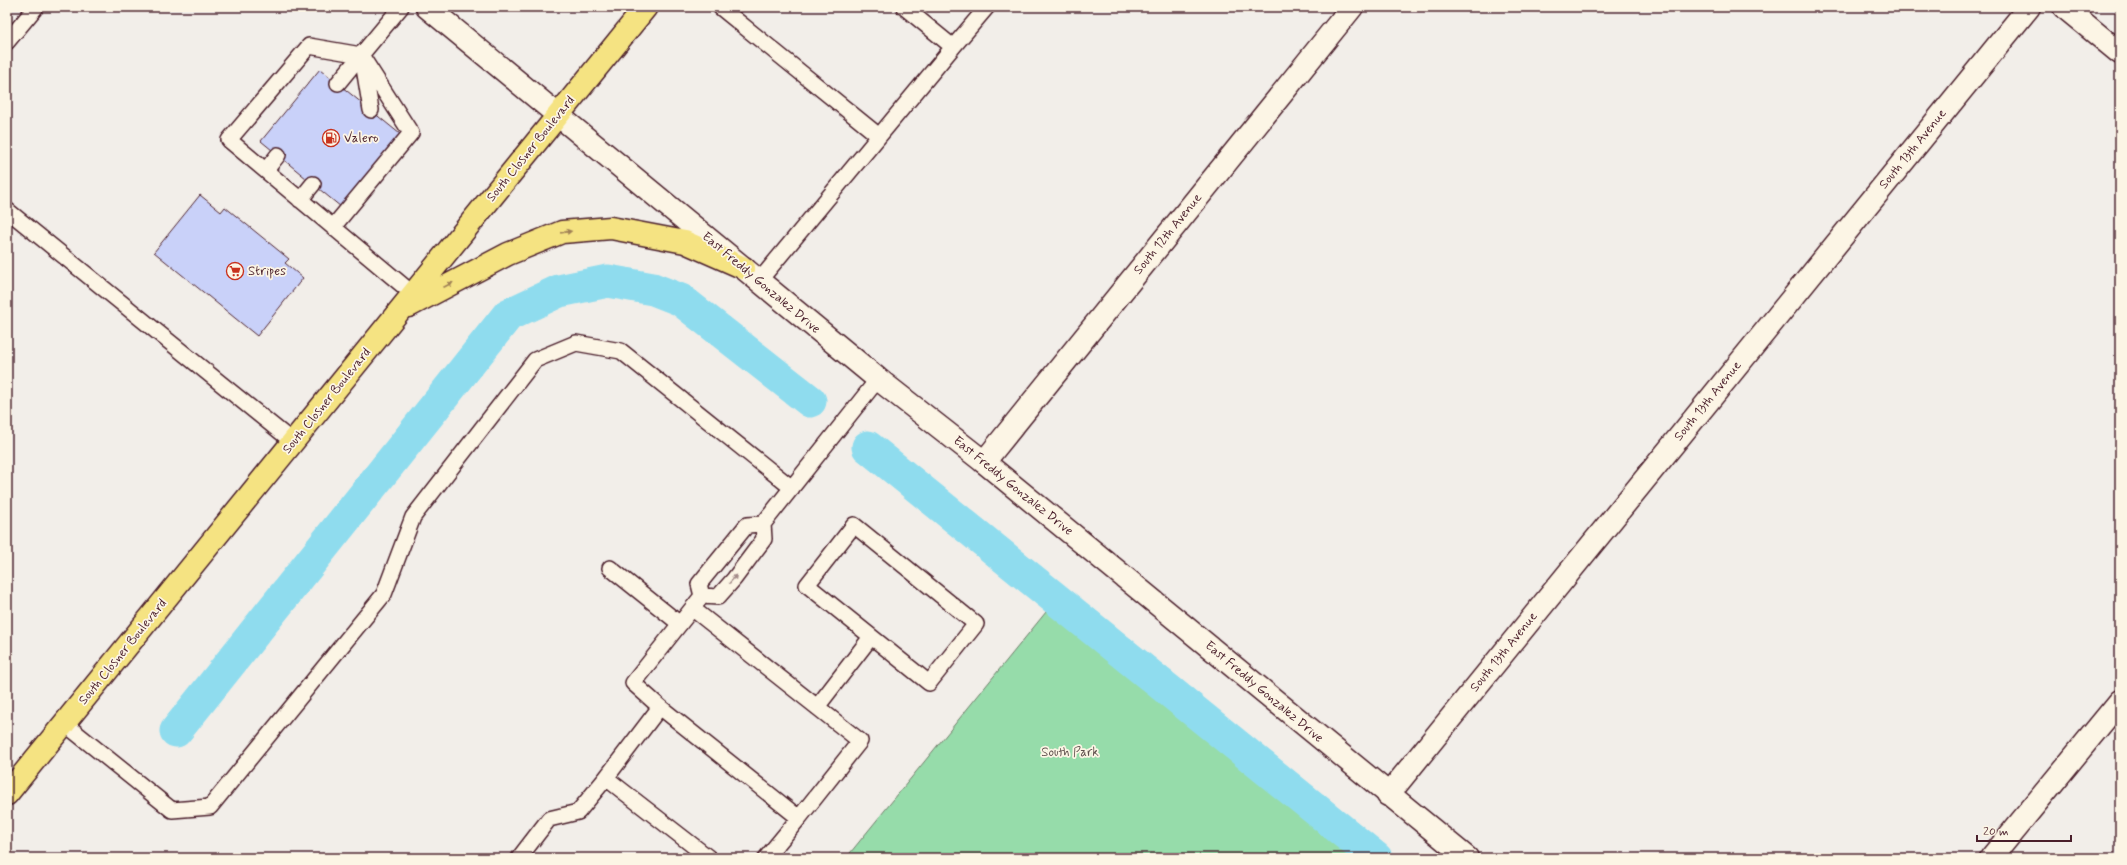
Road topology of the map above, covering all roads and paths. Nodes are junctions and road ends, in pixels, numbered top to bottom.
1 (36, 7) edge
2 (401, 7) edge
3 (427, 7) edge
4 (646, 7) edge
5 (720, 7) edge
6 (904, 7) edge
7 (987, 7) edge
8 (1352, 7) edge
9 (2028, 7) edge
10 (2064, 7) edge
11 (7, 42) edge
12 (953, 47) junction
13 (2120, 53) edge
14 (361, 55) junction
15 (338, 83) dead end
16 (371, 110) dead end
17 (559, 115) junction
18 (879, 136) junction
19 (278, 155) dead end
20 (266, 170) junction
21 (313, 184) dead end
22 (300, 200) junction
23 (7, 210) edge
24 (333, 227) junction
25 (752, 275) junction
26 (407, 302) junction
27 (878, 379) junction
28 (293, 442) junction
29 (984, 462) junction
30 (792, 488) junction
31 (763, 524) junction
32 (610, 568) dead end
33 (702, 596) junction
34 (693, 609) junction
35 (680, 624) junction
36 (871, 637) junction
37 (2120, 701) edge
38 (660, 707) junction
39 (817, 707) junction
40 (65, 724) junction
41 (606, 778) junction
42 (7, 794) edge
43 (1388, 795) junction
44 (799, 818) junction
45 (518, 858) edge
46 (709, 858) edge
47 (766, 858) edge
48 (1467, 858) edge
49 (1991, 858) edge

1 - 11 lane
2 - 14 lane
3 - 17 street, East Freddy Gonzalez Drive
4 - 17 main road, South Closner Boulevard
5 - 18 lane
6 - 12 lane
7 - 12 lane
8 - 29 street, South 12th Avenue
9 - 43 street, South 13th Avenue
10 - 13 street
12 - 18 lane
14 - 15 lane
14 - 16 lane
14 - 20 lane
14 - 24 lane
17 - 25 street, East Freddy Gonzalez Drive
17 - 26 main road, South Closner Boulevard
18 - 25 lane
19 - 20 lane
20 - 22 lane
21 - 22 lane
22 - 24 lane
23 - 28 lane
24 - 26 lane
26 -> 25 main road
25 - 27 street, East Freddy Gonzalez Drive
26 - 28 main road, South Closner Boulevard
27 - 29 street, East Freddy Gonzalez Drive
27 - 30 lane
28 - 40 main road, South Closner Boulevard
29 - 43 street, East Freddy Gonzalez Drive
30 - 31 lane
30 - 40 lane
31 - 33 lane
33 -> 31 lane
32 - 35 lane
33 - 34 lane
34 - 35 lane
34 - 39 lane
35 - 38 lane
36 - 36 lane
36 - 39 lane
37 - 49 street
38 - 41 lane
38 - 44 lane
39 - 44 lane
40 - 42 main road, South Closner Boulevard
41 - 45 lane
41 - 46 lane
43 - 48 street, East Freddy Gonzalez Drive
44 - 47 lane

